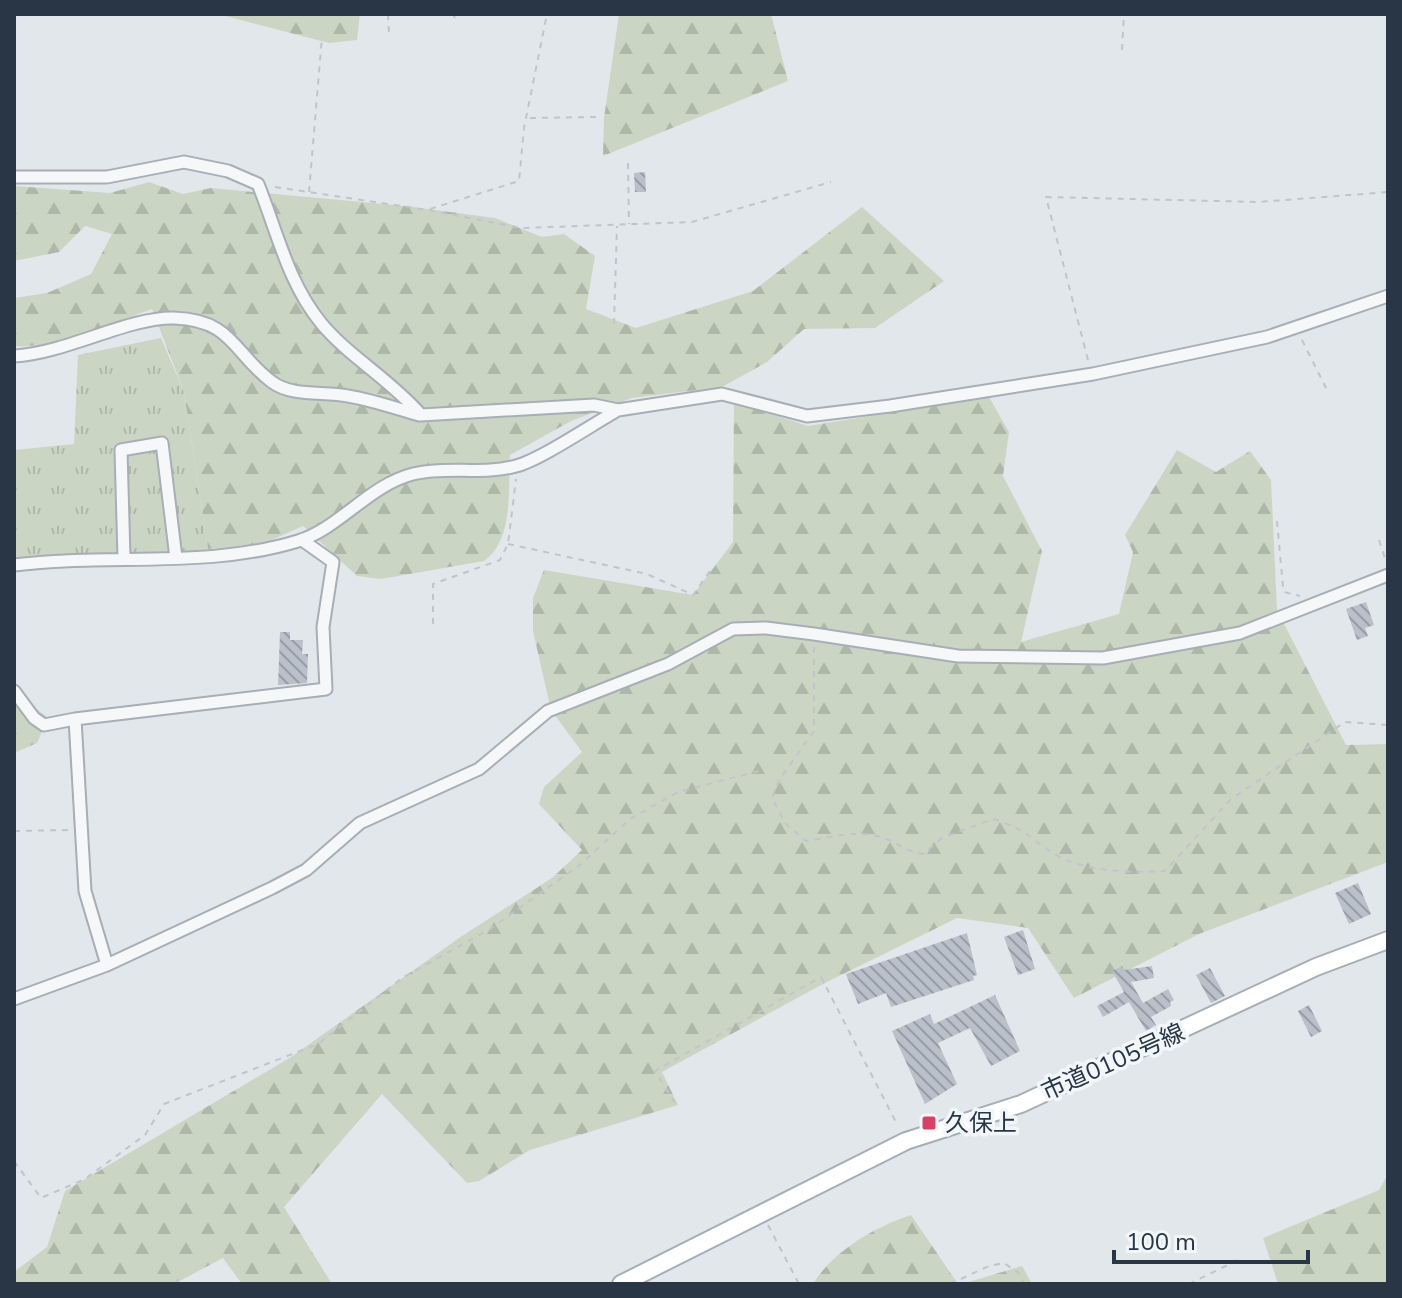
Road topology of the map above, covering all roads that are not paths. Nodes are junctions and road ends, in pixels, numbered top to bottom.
1 (14, 177) edge
2 (1388, 296) edge
3 (14, 356) edge
4 (618, 410) junction
5 (421, 415) junction
6 (302, 540) junction
7 (124, 558) junction
8 (176, 558) junction
9 (14, 565) edge
10 (1388, 575) edge
11 (14, 691) edge
12 (75, 719) junction
13 (1388, 940) edge
14 (107, 965) junction
15 (14, 999) edge
16 (621, 1284) edge

1 - 5 street
2 - 4 street
3 - 5 street
4 - 5 street
4 - 6 street
6 - 8 street
6 - 12 street
7 - 8 street
7 - 8 street
7 - 9 street
10 - 14 street
11 - 12 street
12 - 14 street
13 - 16 street, 市道0105号線
14 - 15 street

